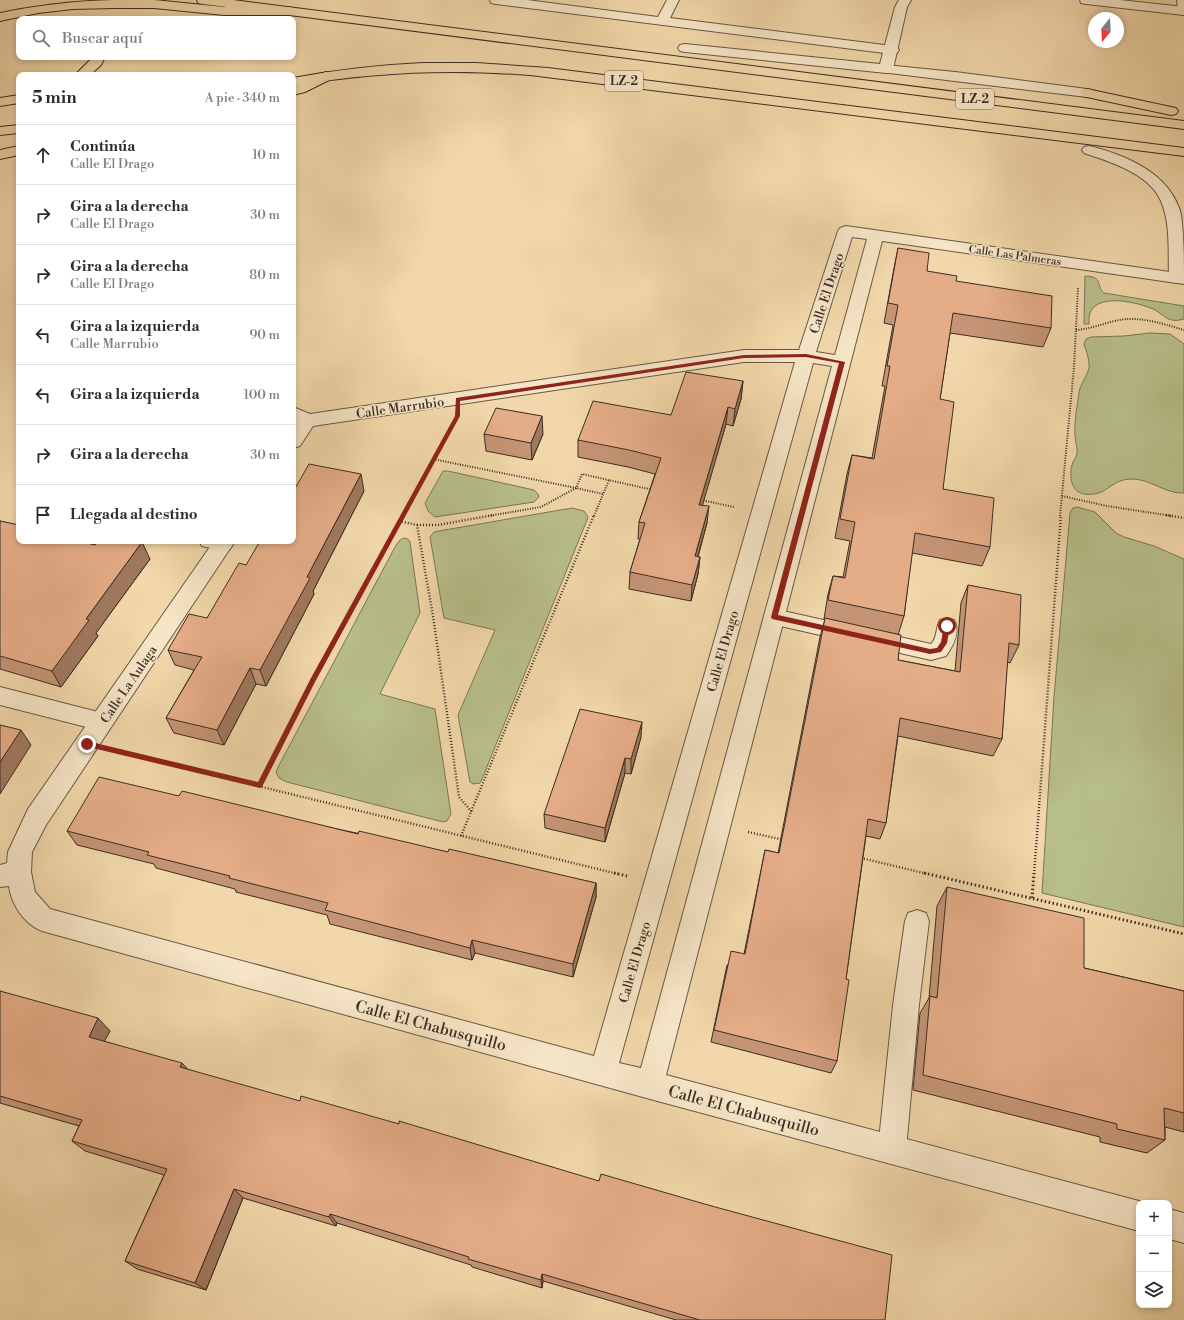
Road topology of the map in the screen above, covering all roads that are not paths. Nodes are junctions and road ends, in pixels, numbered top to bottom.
1 (203, 0) edge
2 (296, 0) edge
3 (496, 0) edge
4 (673, 0) edge
5 (905, 0) edge
6 (1086, 0) edge
7 (1183, 0) edge
8 (288, 11) junction
9 (1184, 11) edge
10 (397, 12) dead end
11 (0, 17) edge
12 (663, 20) junction
13 (16, 26) edge
14 (0, 29) edge
15 (670, 46) dead end
16 (685, 48) joint
17 (892, 50) junction
18 (97, 60) edge
19 (886, 69) junction
20 (85, 72) edge
21 (326, 76) junction
22 (296, 81) edge
23 (296, 90) edge
24 (1087, 93) joint
25 (16, 99) edge
26 (0, 102) edge
27 (1184, 113) edge
28 (921, 119) junction
29 (1184, 125) edge
30 (16, 129) edge
31 (0, 131) edge
32 (1089, 150) junction
33 (16, 151) edge
34 (1184, 152) edge
35 (0, 155) edge
36 (1184, 163) edge
37 (846, 231) joint
38 (876, 235) junction
39 (1180, 279) edge
40 (806, 356) junction
41 (842, 362) junction
42 (300, 417) edge
43 (296, 431) edge
44 (218, 544) edge
45 (774, 617) junction
46 (947, 626) dead end
47 (0, 696) edge
48 (102, 722) junction
49 (10, 874) edge
50 (916, 921) dead end
51 (603, 1072) junction
52 (650, 1085) junction
53 (892, 1150) junction
54 (1136, 1215) edge
55 (1172, 1225) edge
56 (1184, 1228) edge

1 - 8 highway, LZ-2
2 - 10 highway
3 - 12 street
4 - 12 street
5 - 17 street
6 - 9 street
7 - 9 street
8 - 11 highway
8 - 29 highway, LZ-2
12 - 17 street
13 - 14 highway
15 - 16 highway
16 - 19 street
17 - 19 street
18 - 20 highway
19 - 24 lane
21 - 22 highway, LZ-2
21 - 23 highway
21 - 28 highway, LZ-2
24 - 27 highway
25 - 26 highway
28 - 32 highway
28 - 34 highway, LZ-2
30 - 31 highway
32 - 36 highway
32 - 39 street
33 - 35 highway
37 - 38 street, Calle Las Palmeras
37 - 40 street, Calle El Drago
38 - 39 street, Calle Las Palmeras
38 - 41 street
40 - 41 street, Calle Marrubio
40 - 42 street, Calle Marrubio
40 - 51 street, Calle El Drago
41 - 45 street
42 - 43 street
44 - 48 street, Calle La Aulaga
45 - 46 lane
45 - 52 street
47 - 48 lane
48 - 49 street, Calle La Aulaga
49 - 51 street, Calle El Chabusquillo
50 - 53 lane
51 - 52 street, Calle El Chabusquillo
52 - 53 street, Calle El Chabusquillo
53 - 54 street, Calle El Chabusquillo
55 - 56 street

